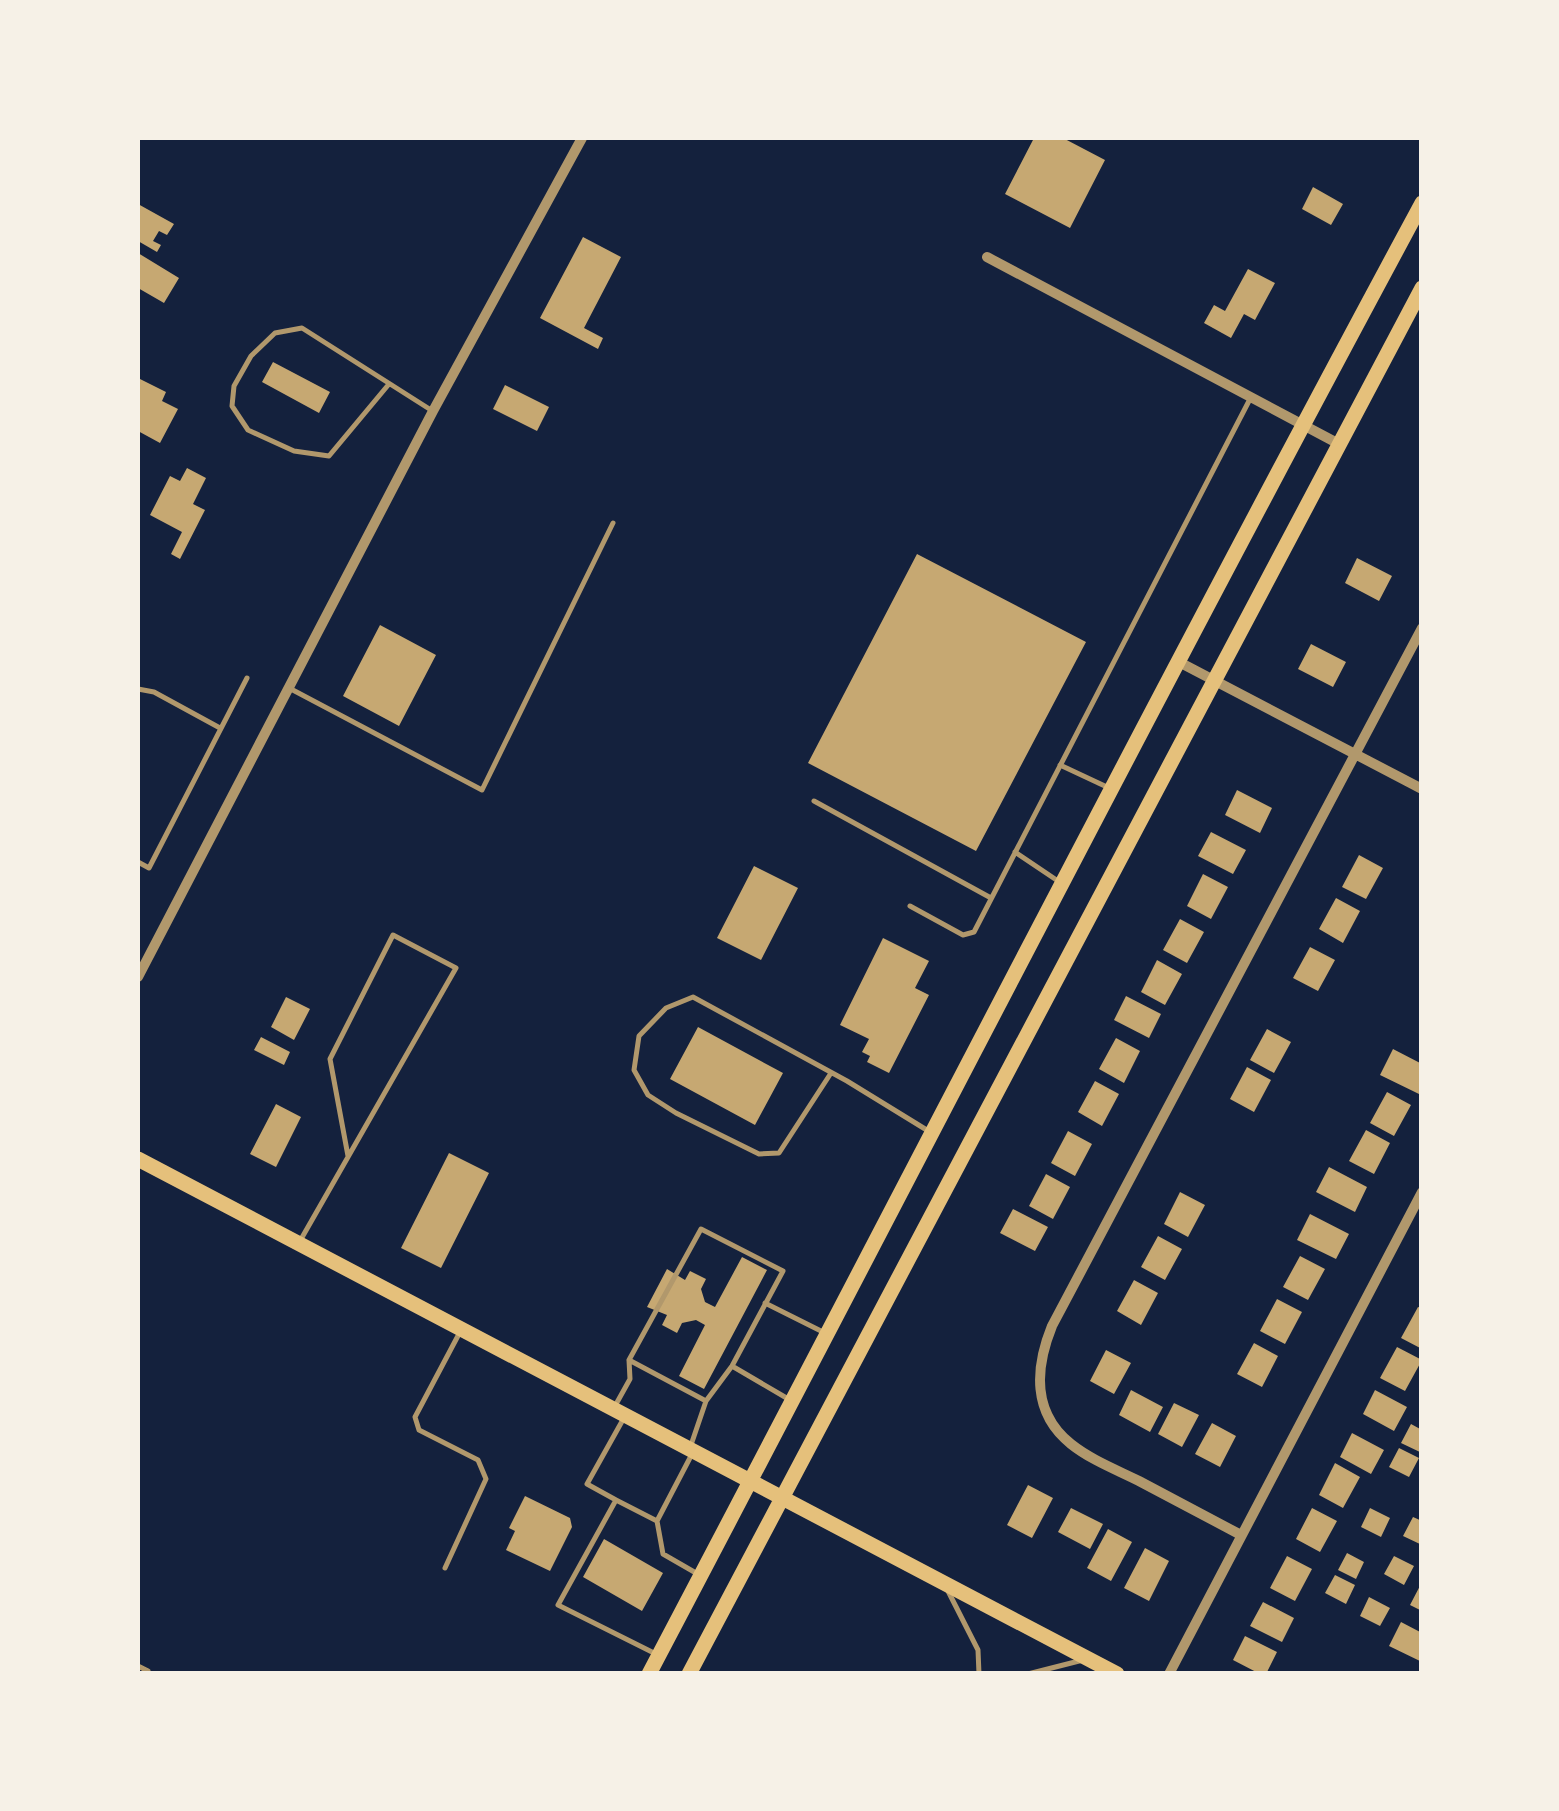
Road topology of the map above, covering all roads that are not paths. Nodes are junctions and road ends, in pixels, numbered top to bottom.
1 (582, 138) edge
2 (1422, 203) edge
3 (987, 256) dead end
4 (1422, 288) edge
5 (388, 384) junction
6 (1251, 397) junction
7 (433, 411) junction
8 (1302, 425) junction
9 (1339, 444) junction
10 (612, 523) dead end
11 (1422, 628) edge
12 (1179, 662) junction
13 (247, 678) dead end
14 (1214, 680) junction
15 (289, 688) junction
16 (138, 689) edge
17 (221, 728) junction
18 (1356, 754) junction
19 (1060, 765) junction
20 (1112, 789) junction
21 (1422, 789) edge
22 (814, 801) dead end
23 (1015, 852) junction
24 (138, 862) edge
25 (1062, 884) junction
26 (992, 898) junction
27 (910, 906) dead end
28 (138, 977) edge
29 (831, 1073) junction
30 (933, 1133) junction
31 (348, 1156) junction
32 (138, 1159) edge
33 (1422, 1192) edge
34 (298, 1243) junction
35 (765, 1304) junction
36 (461, 1329) junction
37 (828, 1334) junction
38 (629, 1360) junction
39 (732, 1366) junction
40 (792, 1400) junction
41 (706, 1402) junction
42 (619, 1412) junction
43 (692, 1449) junction
44 (749, 1480) junction
45 (782, 1497) junction
46 (616, 1500) junction
47 (657, 1521) junction
48 (1241, 1535) junction
49 (445, 1568) dead end
50 (700, 1575) junction
51 (944, 1582) junction
52 (658, 1655) junction
53 (1088, 1658) junction
54 (138, 1666) edge
55 (148, 1671) edge
56 (648, 1674) edge
57 (689, 1674) edge
58 (979, 1674) edge
59 (1028, 1674) edge
60 (1117, 1674) edge
61 (1170, 1674) edge

1 - 7 street
2 - 8 main road
3 - 6 street
4 - 9 main road
5 - 5 lane
5 - 7 lane
6 - 8 street
6 - 19 lane
7 - 15 street
8 - 9 street
8 - 12 main road
9 - 14 main road
10 - 15 lane
11 - 18 street
12 - 14 street
12 - 20 main road
13 - 17 lane
14 - 18 street
14 - 45 main road
15 - 28 street
16 - 17 lane
17 - 24 lane
18 - 21 street
18 - 48 street
19 - 20 lane
19 - 23 lane
20 - 25 main road
22 - 26 lane
23 - 25 lane
23 - 26 lane
25 - 30 main road
26 - 27 lane
29 - 29 lane
29 - 30 lane
30 - 37 main road
31 - 31 lane
31 - 34 lane
32 - 34 main road
33 - 48 street
34 - 36 main road
35 - 37 lane
35 - 38 lane
35 - 39 lane
36 - 42 main road
36 - 49 lane
37 - 40 main road
38 - 41 lane
38 - 42 lane
39 - 40 lane
39 - 41 lane
40 - 44 main road
41 - 43 lane
42 - 43 main road
42 - 46 lane
43 - 44 main road
43 - 47 lane
44 - 45 main road
44 - 50 main road
45 - 51 main road
45 - 57 main road
46 - 47 lane
46 - 52 lane
47 - 50 lane
48 - 61 street
50 - 52 main road
51 - 53 main road
51 - 58 lane
52 - 56 main road
53 - 59 lane
53 - 60 main road
54 - 55 lane

